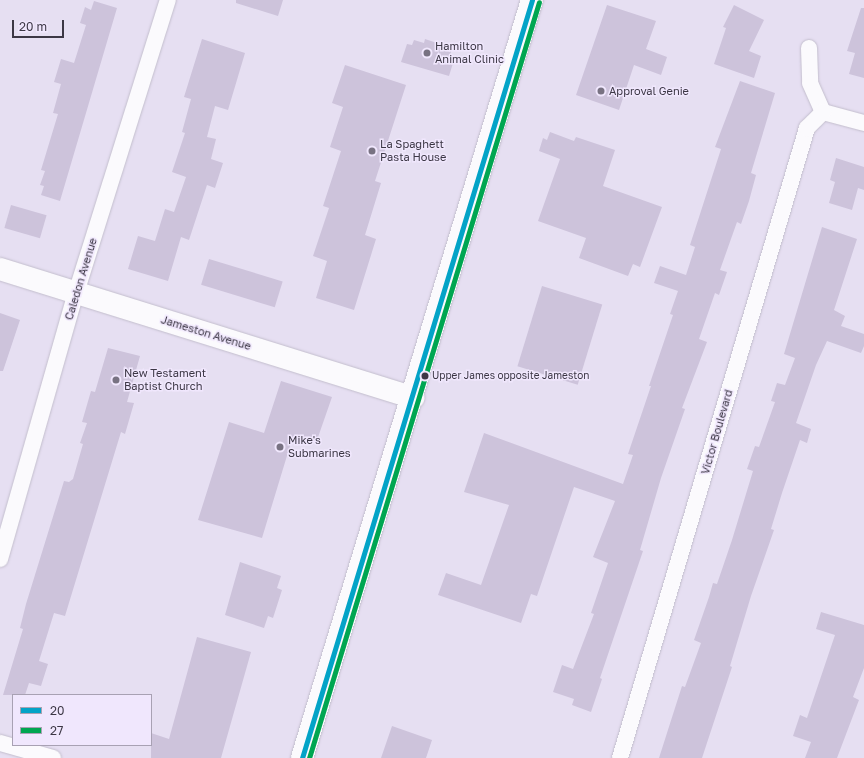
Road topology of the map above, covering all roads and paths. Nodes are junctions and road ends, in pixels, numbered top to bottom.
1 (168, 0) edge
2 (532, 0) edge
3 (809, 48) dead end
4 (822, 112) junction
5 (864, 123) edge
6 (0, 269) edge
7 (76, 292) junction
8 (413, 398) junction
9 (0, 559) edge
10 (0, 742) edge
11 (12, 746) edge
12 (13, 746) edge
13 (53, 758) edge
14 (302, 758) edge
15 (620, 758) edge

1 - 7 street, Caledon Avenue
2 - 8 main road
3 - 4 street
4 - 5 street
4 - 15 street, Victor Boulevard
6 - 7 main road, Jameston Avenue
7 - 8 main road, Jameston Avenue
7 - 9 street, Caledon Avenue
8 - 14 main road
10 - 11 street
12 - 13 street

